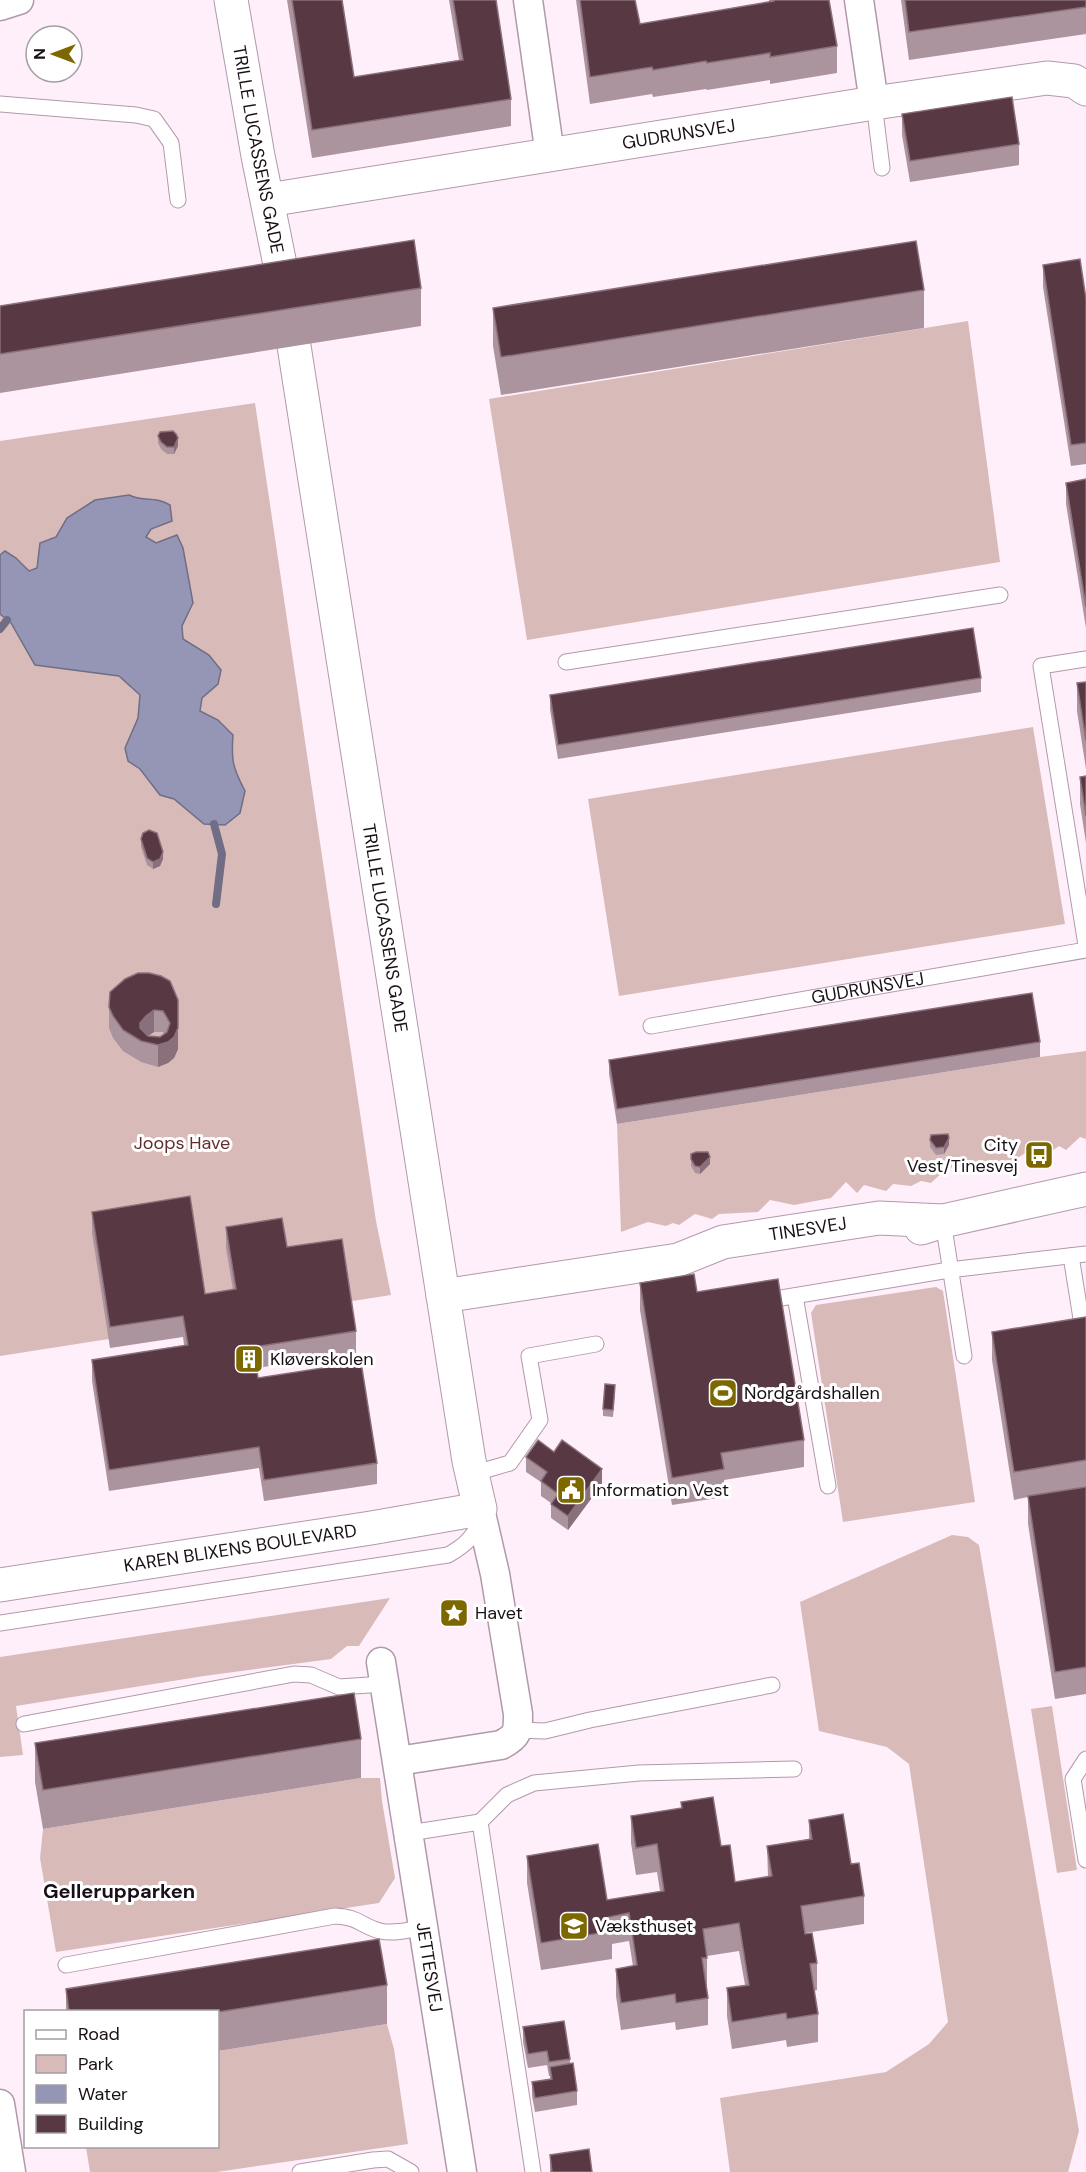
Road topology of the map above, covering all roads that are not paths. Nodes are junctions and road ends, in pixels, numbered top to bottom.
1 (19, 0) edge
2 (231, 0) edge
3 (528, 0) edge
4 (859, 0) edge
5 (0, 6) edge
6 (1086, 89) edge
7 (874, 103) junction
8 (0, 104) edge
9 (550, 154) junction
10 (882, 168) dead end
11 (178, 200) dead end
12 (268, 200) junction
13 (286, 299) edge
14 (294, 346) dead end
15 (1000, 596) dead end
16 (1086, 659) edge
17 (566, 662) dead end
18 (1086, 945) edge
19 (1086, 951) edge
20 (651, 1026) dead end
21 (1086, 1182) edge
22 (1086, 1190) edge
23 (1042, 1199) junction
24 (943, 1221) junction
25 (1079, 1255) edge
26 (949, 1270) junction
27 (443, 1296) junction
28 (795, 1296) junction
29 (751, 1303) edge
30 (1083, 1331) edge
31 (596, 1344) dead end
32 (963, 1356) dead end
33 (472, 1474) junction
34 (828, 1486) dead end
35 (481, 1511) junction
36 (0, 1585) edge
37 (0, 1623) edge
38 (383, 1673) joint
39 (772, 1685) dead end
40 (24, 1724) dead end
41 (518, 1730) junction
42 (1086, 1759) edge
43 (398, 1761) junction
44 (794, 1769) dead end
45 (480, 1822) junction
46 (409, 1833) junction
47 (1086, 1860) edge
48 (423, 1927) junction
49 (66, 1965) dead end
50 (0, 2104) edge
51 (11, 2172) edge
52 (300, 2172) edge
53 (411, 2172) edge
54 (462, 2172) edge
55 (533, 2172) edge

1 - 5 street
2 - 12 street, TRILLE LUCASSENS GADE
3 - 9 street
4 - 7 street
6 - 7 street, GUDRUNSVEJ
7 - 9 street, GUDRUNSVEJ
7 - 10 lane
8 - 11 lane
9 - 12 street, GUDRUNSVEJ
12 - 13 street, TRILLE LUCASSENS GADE
14 - 27 street, TRILLE LUCASSENS GADE
15 - 17 lane
16 - 18 lane
19 - 20 lane, GUDRUNSVEJ
21 - 23 street, TINESVEJ
22 - 23 street, TINESVEJ
23 - 24 street, TINESVEJ
24 - 26 lane
24 - 27 street, TINESVEJ
25 - 26 lane
25 - 30 lane
26 - 28 lane
26 - 32 lane
27 - 33 street, TRILLE LUCASSENS GADE
28 - 29 lane
28 - 34 lane
31 - 33 lane
33 - 35 street, TRILLE LUCASSENS GADE
35 - 36 street, KAREN BLIXENS BOULEVARD
35 - 37 lane
35 - 41 street
38 - 40 lane
38 - 43 street, JETTESVEJ
39 - 41 lane
41 - 43 street
42 - 47 lane
43 - 46 street, JETTESVEJ
44 - 45 lane
45 - 46 lane
45 - 55 lane
46 - 48 street, JETTESVEJ
48 - 49 lane
48 - 54 street, JETTESVEJ
50 - 51 street
52 - 53 lane

